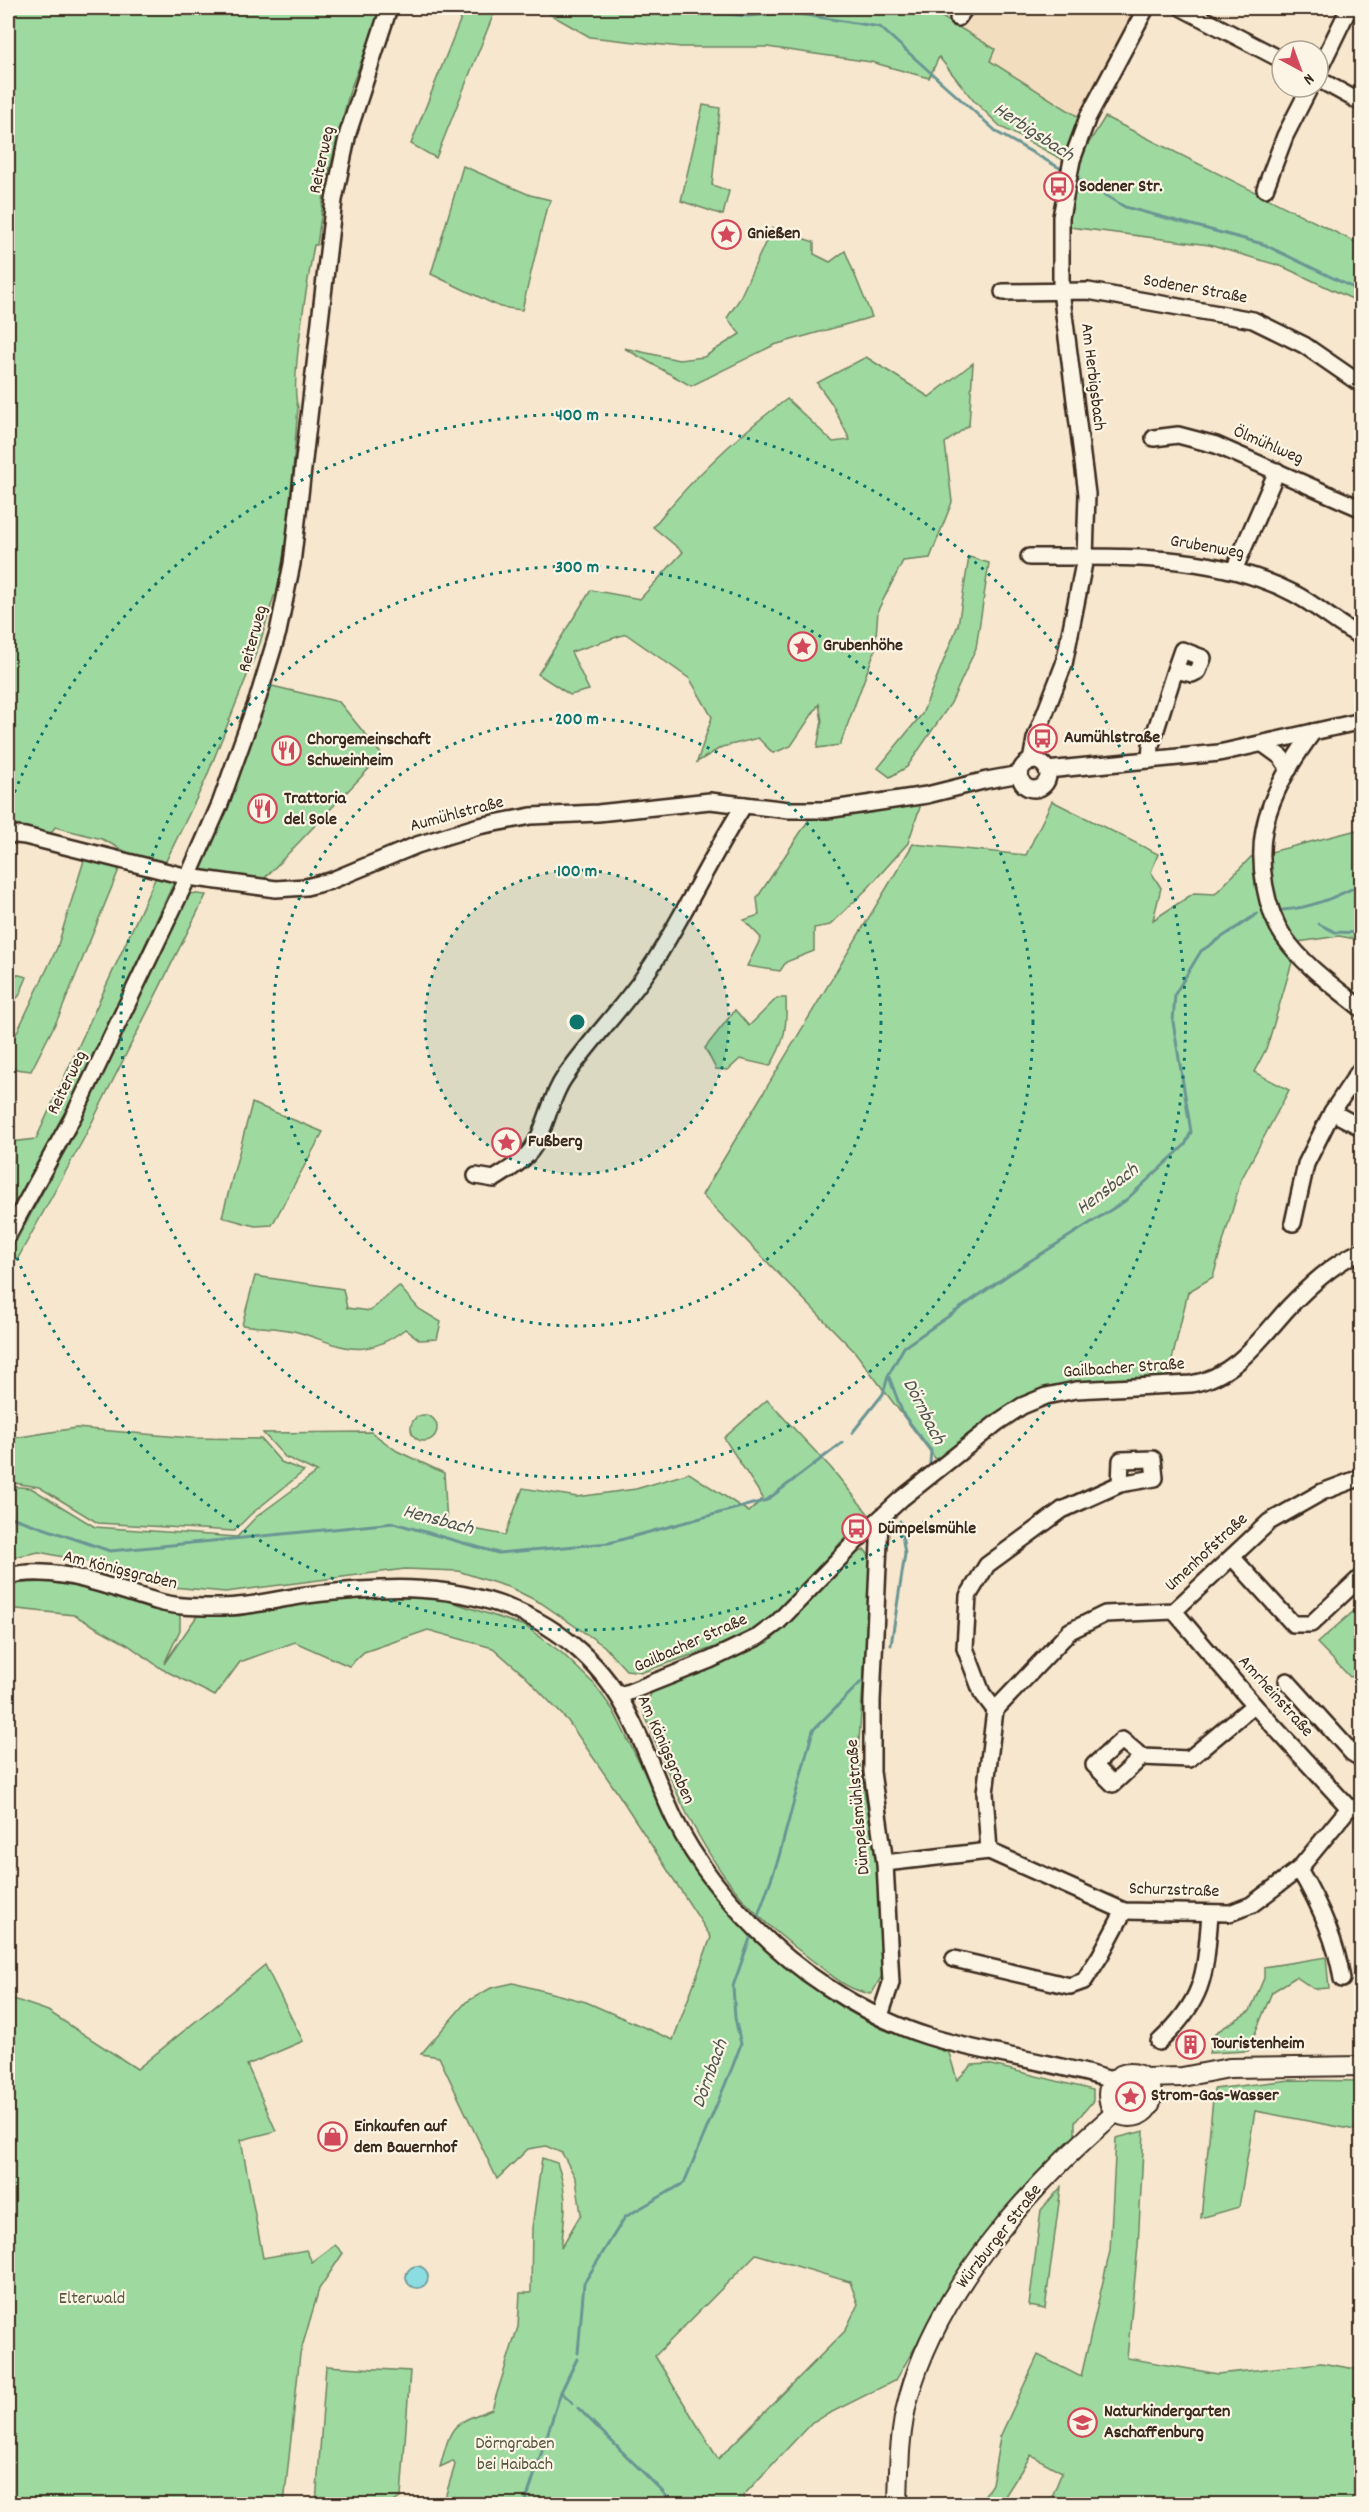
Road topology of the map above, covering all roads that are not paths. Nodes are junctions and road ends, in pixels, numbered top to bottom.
1 (389, 8) edge
2 (1146, 8) edge
3 (1182, 8) edge
4 (1348, 8) edge
5 (1330, 46) edge
6 (1270, 54) edge
7 (1330, 85) edge
8 (1304, 99) edge
9 (1361, 102) edge
10 (1265, 189) dead end
11 (1061, 291) junction
12 (1004, 292) dead end
13 (1362, 385) edge
14 (1154, 438) dead end
15 (1277, 471) junction
16 (1362, 509) edge
17 (1029, 556) dead end
18 (1085, 558) junction
19 (1234, 570) junction
20 (1362, 638) edge
21 (1175, 670) dead end
22 (1362, 721) edge
23 (1313, 732) junction
24 (1263, 744) junction
25 (1150, 760) junction
26 (1031, 761) junction
27 (1289, 769) junction
28 (1047, 770) junction
29 (1020, 774) junction
30 (744, 805) junction
31 (8, 834) edge
32 (188, 877) junction
33 (1362, 1009) edge
34 (1362, 1067) edge
35 (1332, 1112) junction
36 (1362, 1128) edge
37 (476, 1176) dead end
38 (1293, 1224) dead end
39 (8, 1235) edge
40 (1362, 1251) edge
41 (1362, 1477) edge
42 (1120, 1484) dead end
43 (880, 1520) junction
44 (1232, 1557) junction
45 (8, 1576) edge
46 (1362, 1576) edge
47 (1174, 1611) junction
48 (1287, 1681) dead end
49 (619, 1696) junction
50 (1254, 1705) junction
51 (995, 1710) junction
52 (1142, 1758) dead end
53 (1362, 1759) edge
54 (1355, 1807) edge
55 (989, 1851) junction
56 (885, 1863) junction
57 (1299, 1869) junction
58 (1124, 1911) junction
59 (1210, 1914) junction
60 (954, 1959) dead end
61 (1342, 1979) dead end
62 (880, 2016) junction
63 (1159, 2042) dead end
64 (1362, 2066) edge
65 (1182, 2077) junction
66 (1144, 2078) junction
67 (1113, 2097) junction
68 (1152, 2101) junction
69 (897, 2505) edge

1 - 32 street, Reiterweg
2 - 11 street, Am Herbigsbach
3 - 6 street
4 - 5 street
7 - 9 street
8 - 10 street
11 - 12 street, Sodener Straße
11 - 13 street, Sodener Straße
11 - 18 street, Am Herbigsbach
14 - 15 street, Ölmühlweg
15 - 16 street, Ölmühlweg
15 - 19 street
17 - 18 street, Grubenweg
18 - 19 street, Grubenweg
18 - 26 street, Am Herbigsbach
19 - 20 street, Grubenweg
21 - 25 street
22 - 23 street
23 - 24 street
23 - 27 street
24 - 25 street
24 - 27 street
25 - 28 street
26 - 28 street
26 - 29 street
27 - 33 street
28 - 29 street
29 - 30 street, Aumühlstraße
30 - 32 street, Aumühlstraße
30 - 37 street
31 - 32 street, Aumühlstraße
32 - 39 street, Reiterweg
34 - 35 street
35 - 36 street
35 - 38 street
40 - 43 street, Gailbacher Straße
41 - 44 street, Umenhofstraße
42 - 51 street
43 - 49 street, Gailbacher Straße
43 - 56 street, Dümpelsmühlstraße
44 - 46 street
44 - 47 street, Umenhofstraße
45 - 49 street, Am Königsgraben
47 - 50 street, Amrheinstraße
47 - 51 street, Umenhofstraße
48 - 53 street
49 - 62 street, Am Königsgraben
50 - 52 street
50 - 54 street, Amrheinstraße
51 - 55 street
54 - 57 street, Schurzstraße
55 - 56 street
55 - 58 street, Schurzstraße
56 - 62 street, Dümpelsmühlstraße
57 - 59 street, Schurzstraße
57 - 61 street
58 - 59 street, Schurzstraße
58 - 60 street
59 - 63 street
62 - 67 street, Am Königsgraben
64 - 65 main road
65 - 66 main road
65 - 68 main road
66 - 67 main road
66 - 68 main road
67 - 68 main road
67 - 69 main road, Würzburger Straße

